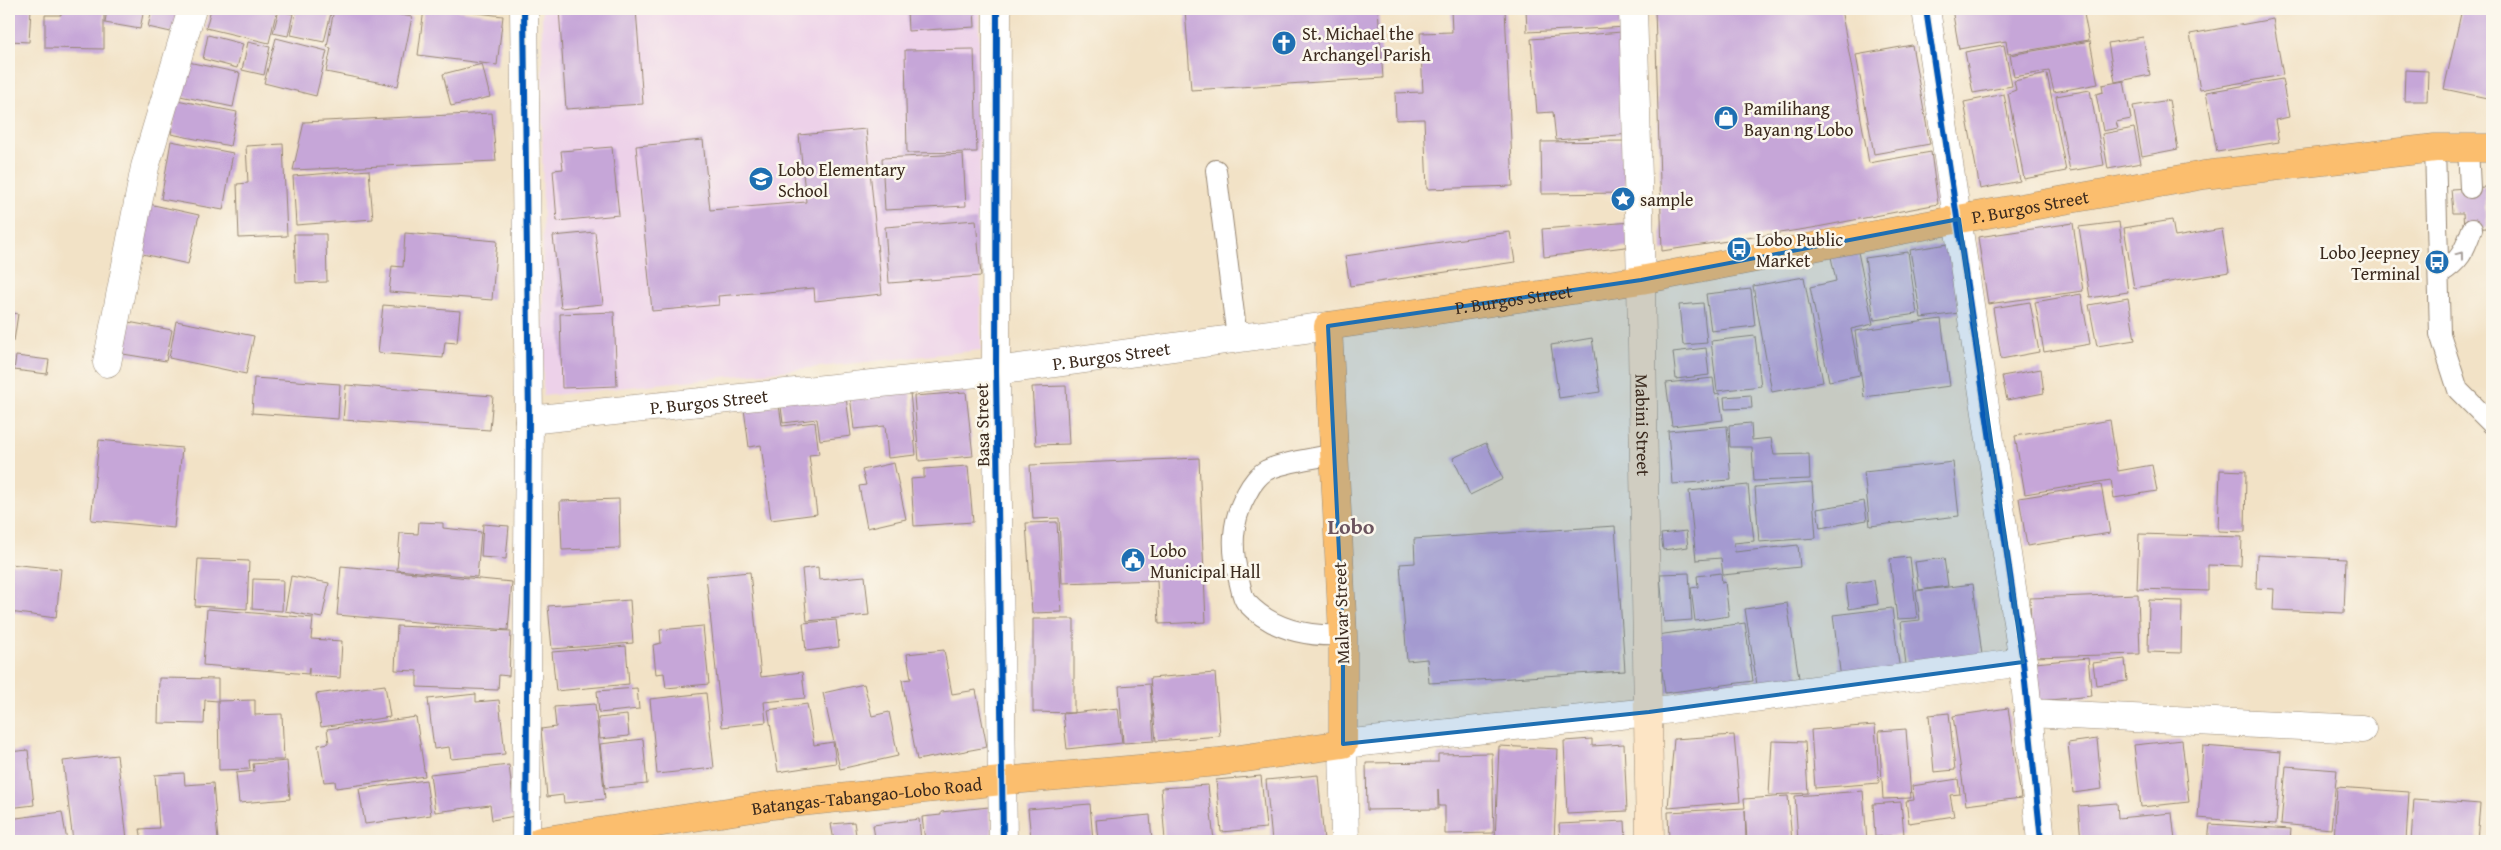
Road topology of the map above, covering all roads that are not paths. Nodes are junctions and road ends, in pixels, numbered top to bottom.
1 (192, 9) edge
2 (524, 9) edge
3 (997, 9) edge
4 (1633, 9) edge
5 (1926, 9) edge
6 (2435, 148) junction
7 (2480, 148) edge
8 (1216, 170) dead end
9 (2470, 188) dead end
10 (1959, 219) junction
11 (2472, 229) dead end
12 (2439, 274) junction
13 (1641, 280) junction
14 (1328, 326) junction
15 (1237, 338) junction
16 (107, 363) dead end
17 (996, 371) junction
18 (529, 420) junction
19 (2492, 424) edge
20 (1334, 454) junction
21 (1343, 635) junction
22 (2023, 662) junction
23 (1649, 712) junction
24 (2028, 713) junction
25 (2362, 729) dead end
26 (1343, 744) junction
27 (1001, 781) junction
28 (526, 841) edge
29 (540, 841) edge
30 (1003, 841) edge
31 (1344, 841) edge
32 (1650, 841) edge
33 (2041, 841) edge

1 - 16 street
2 - 18 street
3 - 17 street, Basa Street
4 - 13 street, Mabini Street
5 - 10 street
6 - 7 main road, P. Burgos Street
6 - 10 main road, P. Burgos Street
6 - 12 lane
7 - 9 lane
8 - 15 lane
10 - 13 main road, P. Burgos Street
10 - 22 street
12 -> 11 lane
12 - 19 lane
13 - 14 main road, P. Burgos Street
13 - 23 main road, Mabini Street
14 - 15 street, P. Burgos Street
14 - 20 main road, Malvar Street
15 - 17 street, P. Burgos Street
17 - 18 street, P. Burgos Street
17 - 27 street, Basa Street
18 - 28 street
20 - 21 main road, Malvar Street
20 - 21 lane
21 - 26 main road, Malvar Street
22 - 23 street
22 - 24 street
23 - 26 street
23 - 32 main road, Mabini Street
24 - 25 street
24 - 33 street
26 - 27 main road, Batangas-Tabangao-Lobo Road
26 - 31 street, Malvar Street
27 - 29 main road, Batangas-Tabangao-Lobo Road
27 - 30 street, Basa Street

